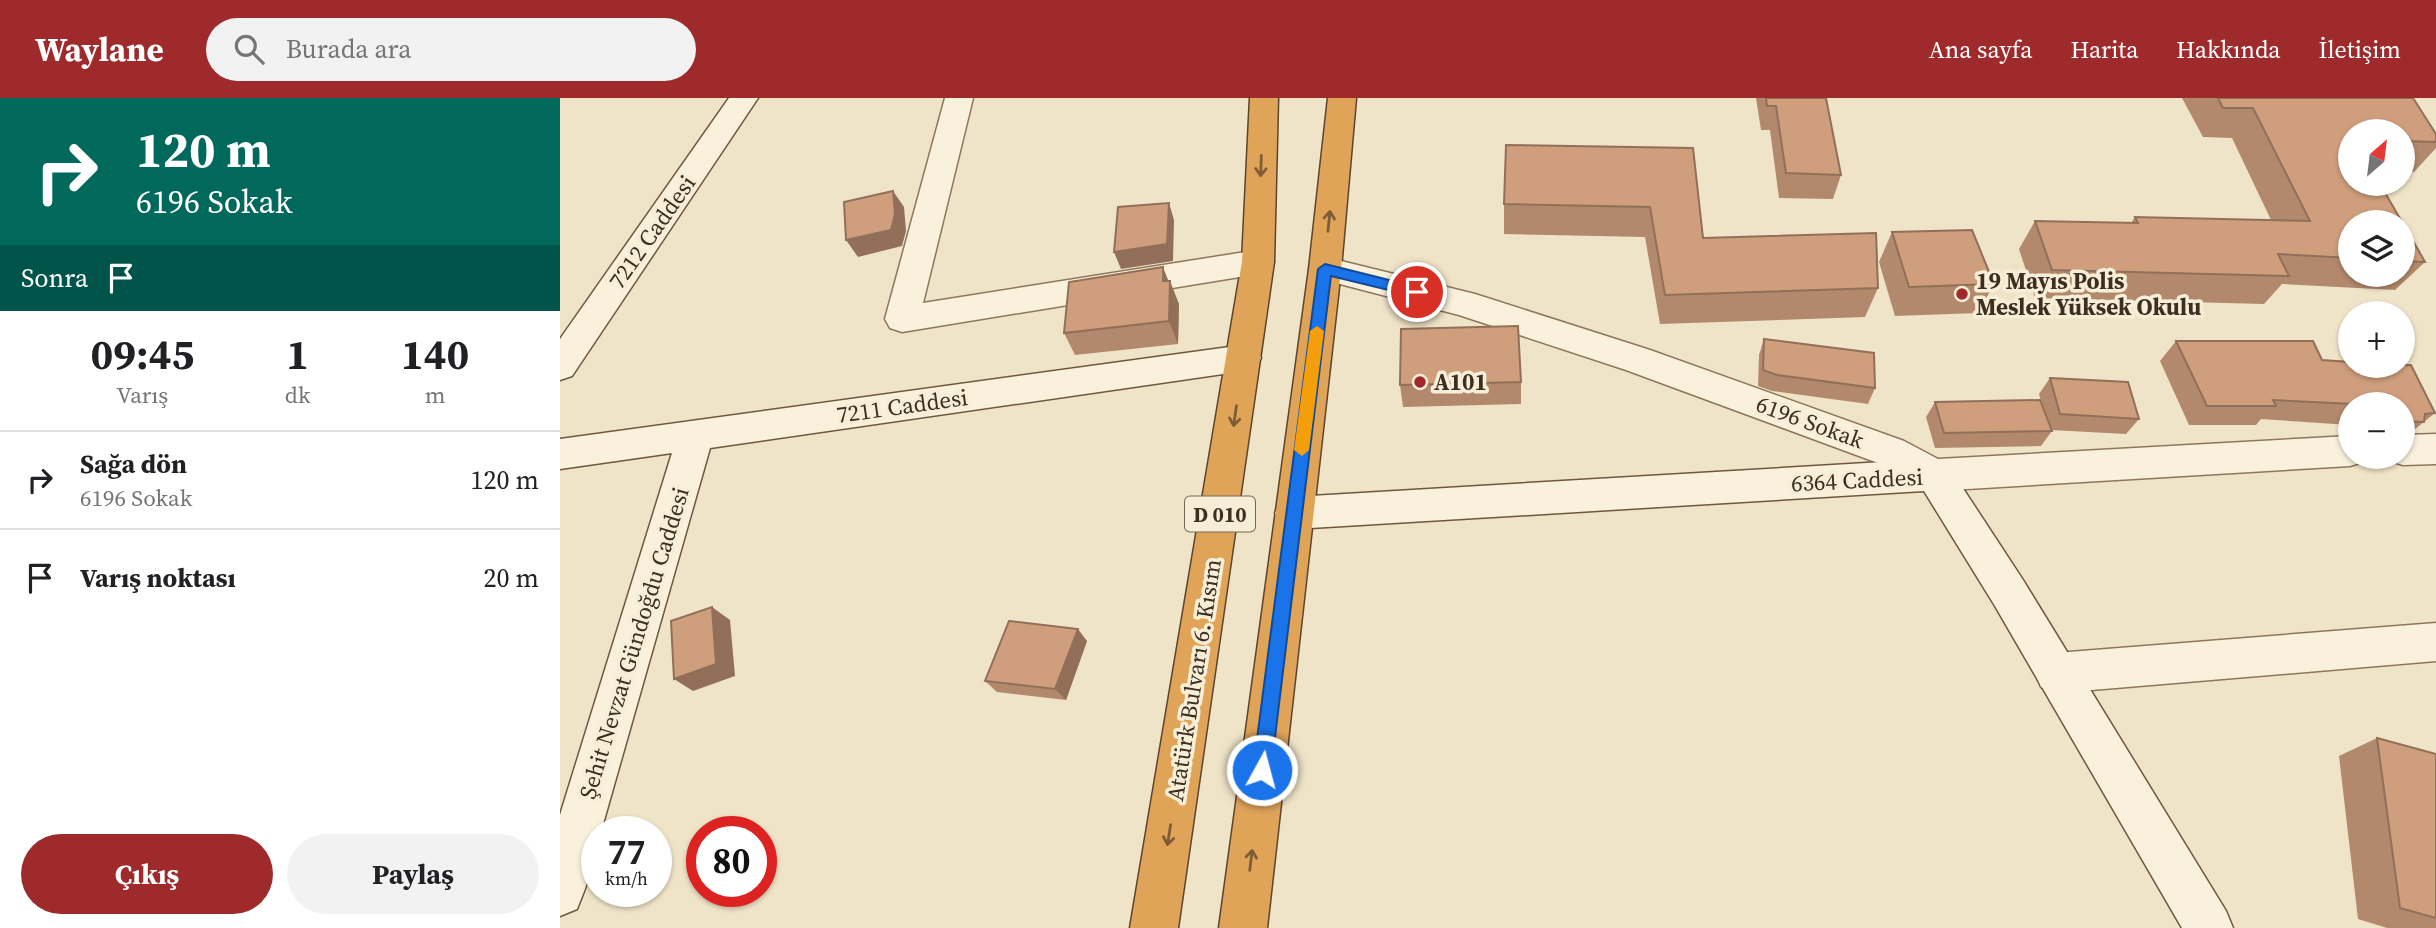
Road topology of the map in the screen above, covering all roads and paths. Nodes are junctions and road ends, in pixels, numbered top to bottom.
1 (744, 98) edge
2 (959, 98) edge
3 (1264, 98) edge
4 (1342, 98) edge
5 (1258, 262) junction
6 (1325, 269) junction
7 (1244, 358) junction
8 (560, 366) edge
9 (696, 435) junction
10 (2436, 449) edge
11 (2415, 450) edge
12 (2338, 452) edge
13 (560, 454) edge
14 (1934, 475) junction
15 (1294, 513) junction
16 (2436, 642) edge
17 (2056, 673) junction
18 (560, 891) edge
19 (1154, 928) edge
20 (1243, 928) edge
21 (2209, 928) edge

1 - 8 street, 7212 Caddesi
2 - 5 street
3 -> 5 highway, Atatürk Bulvarı 6. Kısım / D 010
6 -> 4 highway
5 - 7 highway, Atatürk Bulvarı 6. Kısım / D 010
6 - 14 street, 6196 Sokak
6 - 15 highway
7 - 9 street, 7211 Caddesi
7 -> 19 highway, Atatürk Bulvarı 6. Kısım / D 010
9 - 13 street, 7211 Caddesi
9 - 18 street, Şehit Nevzat Gündoğdu Caddesi
10 - 11 street
12 - 14 street
14 - 15 street, 6364 Caddesi
14 - 17 street, 6364 Caddesi
20 -> 15 highway
16 - 17 street
17 - 21 street, 6364 Caddesi

